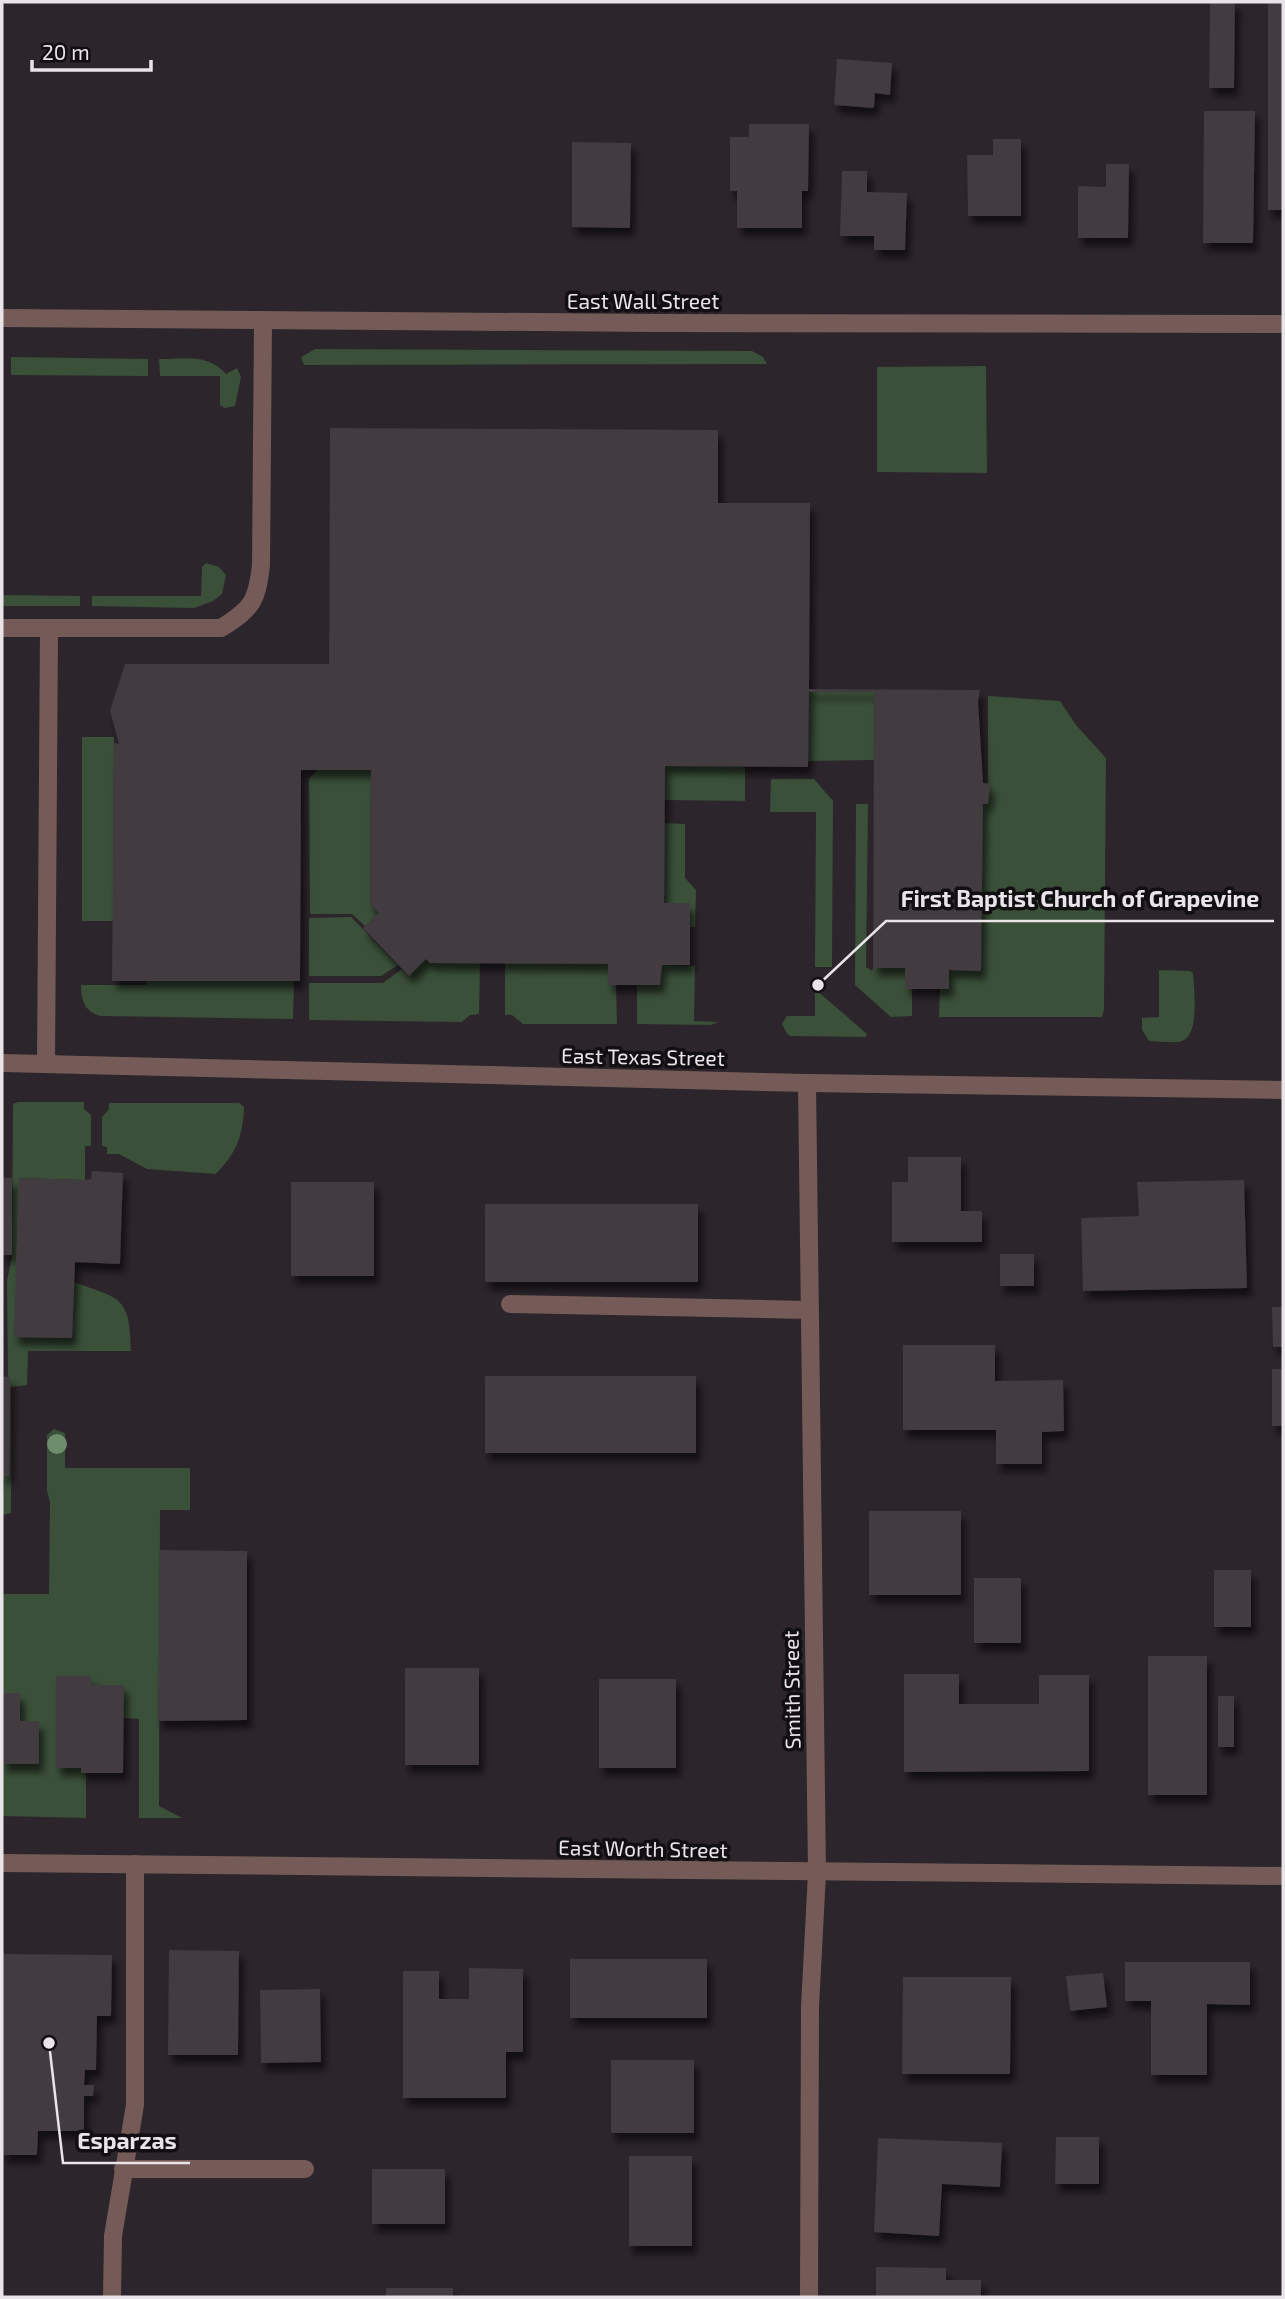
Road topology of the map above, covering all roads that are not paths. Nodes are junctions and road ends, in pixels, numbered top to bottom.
1 (2, 318) edge
2 (263, 320) junction
3 (1283, 324) edge
4 (2, 628) edge
5 (49, 628) junction
6 (2, 1063) edge
7 (46, 1064) junction
8 (807, 1083) junction
9 (1283, 1090) edge
10 (510, 1304) dead end
11 (808, 1310) junction
12 (2, 1863) edge
13 (135, 1864) junction
14 (817, 1873) junction
15 (1283, 1876) edge
16 (123, 2169) junction
17 (305, 2169) dead end
18 (112, 2297) edge
19 (809, 2297) edge

1 - 2 street, East Wall Street
2 - 3 street, East Wall Street
2 - 5 street
4 - 5 street
5 - 7 street
6 - 7 street, East Texas Street
7 - 8 street, East Texas Street
8 - 9 street, East Texas Street
8 - 11 street, Smith Street
10 - 11 street
11 - 14 street, Smith Street
12 - 13 street, East Worth Street
13 - 14 street, East Worth Street
13 - 16 street
14 - 15 street, East Worth Street
14 - 19 street, Smith Street
16 - 17 street
16 - 18 street

